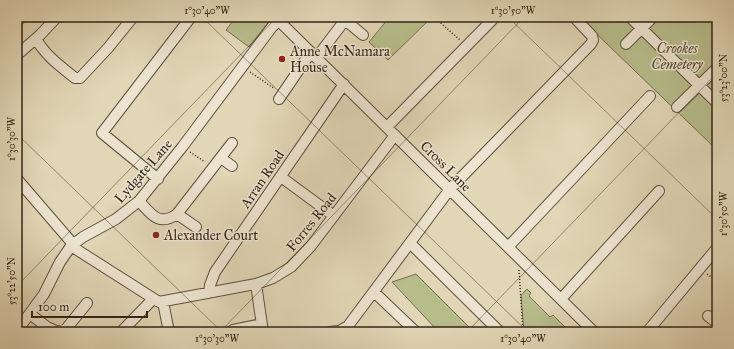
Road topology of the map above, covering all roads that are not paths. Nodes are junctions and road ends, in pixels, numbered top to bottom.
1 (57, 17) edge
2 (133, 17) edge
3 (191, 17) edge
4 (495, 17) edge
5 (630, 17) edge
6 (654, 17) edge
7 (279, 18) edge
8 (577, 20) edge
9 (642, 29) junction
10 (363, 35) dead end
11 (36, 39) junction
12 (626, 44) dead end
13 (314, 54) junction
14 (17, 55) edge
15 (717, 68) edge
16 (344, 84) junction
17 (699, 86) junction
18 (280, 96) road end
19 (650, 96) dead end
20 (717, 104) edge
21 (677, 107) dead end
22 (387, 127) junction
23 (395, 135) junction
24 (232, 143) dead end
25 (221, 158) junction
26 (232, 166) dead end
27 (281, 177) junction
28 (17, 179) edge
29 (158, 179) junction
30 (450, 189) junction
31 (659, 191) dead end
32 (139, 201) junction
33 (177, 214) junction
34 (334, 216) junction
35 (196, 227) dead end
36 (410, 243) junction
37 (72, 245) junction
38 (508, 247) junction
39 (717, 248) edge
40 (256, 284) junction
41 (374, 292) junction
42 (209, 293) junction
43 (561, 299) junction
44 (158, 300) junction
45 (87, 303) dead end
46 (24, 316) edge
47 (708, 316) dead end
48 (717, 323) edge
49 (263, 328) edge
50 (349, 329) edge
51 (232, 330) dead end
52 (17, 331) edge
53 (121, 332) edge
54 (169, 332) edge
55 (330, 332) edge
56 (416, 332) edge
57 (500, 332) edge
58 (594, 332) edge
59 (647, 332) edge

1 - 11 street
2 - 11 street
3 - 29 street
4 - 22 street
5 - 9 street
6 - 9 street
7 - 13 street, Cross Lane
7 - 29 street, Lydgate Lane
8 - 30 street
9 - 12 street
9 - 17 street
10 - 13 street
11 - 14 street
13 - 16 street, Cross Lane
13 - 18 street
15 - 17 street
16 - 22 street, Cross Lane
16 - 27 street, Arran Road
17 - 20 street
17 - 21 street
19 - 38 street
22 - 23 street, Cross Lane
23 - 30 street, Cross Lane
23 - 34 street, Forres Road
24 - 25 street
25 - 26 street
25 - 33 street
27 - 34 street
27 - 42 street, Arran Road
28 - 37 street
29 - 32 street, Lydgate Lane
30 - 36 street
30 - 38 street, Cross Lane
31 - 43 street
32 - 33 street
32 - 37 street, Lydgate Lane
33 - 35 street
34 - 40 street, Forres Road
36 - 41 street
36 - 57 street
37 - 44 street
37 - 46 street, Lydgate Lane
38 - 43 street, Cross Lane
39 - 59 street
40 - 42 street, Forres Road
40 - 49 street
41 - 50 street
41 - 56 street
42 - 44 street, Forres Road
43 - 58 street, Cross Lane
44 - 53 street
44 - 54 street
45 - 46 street
46 - 52 street, Lydgate Lane
47 - 48 street
49 - 51 street
50 - 55 street

